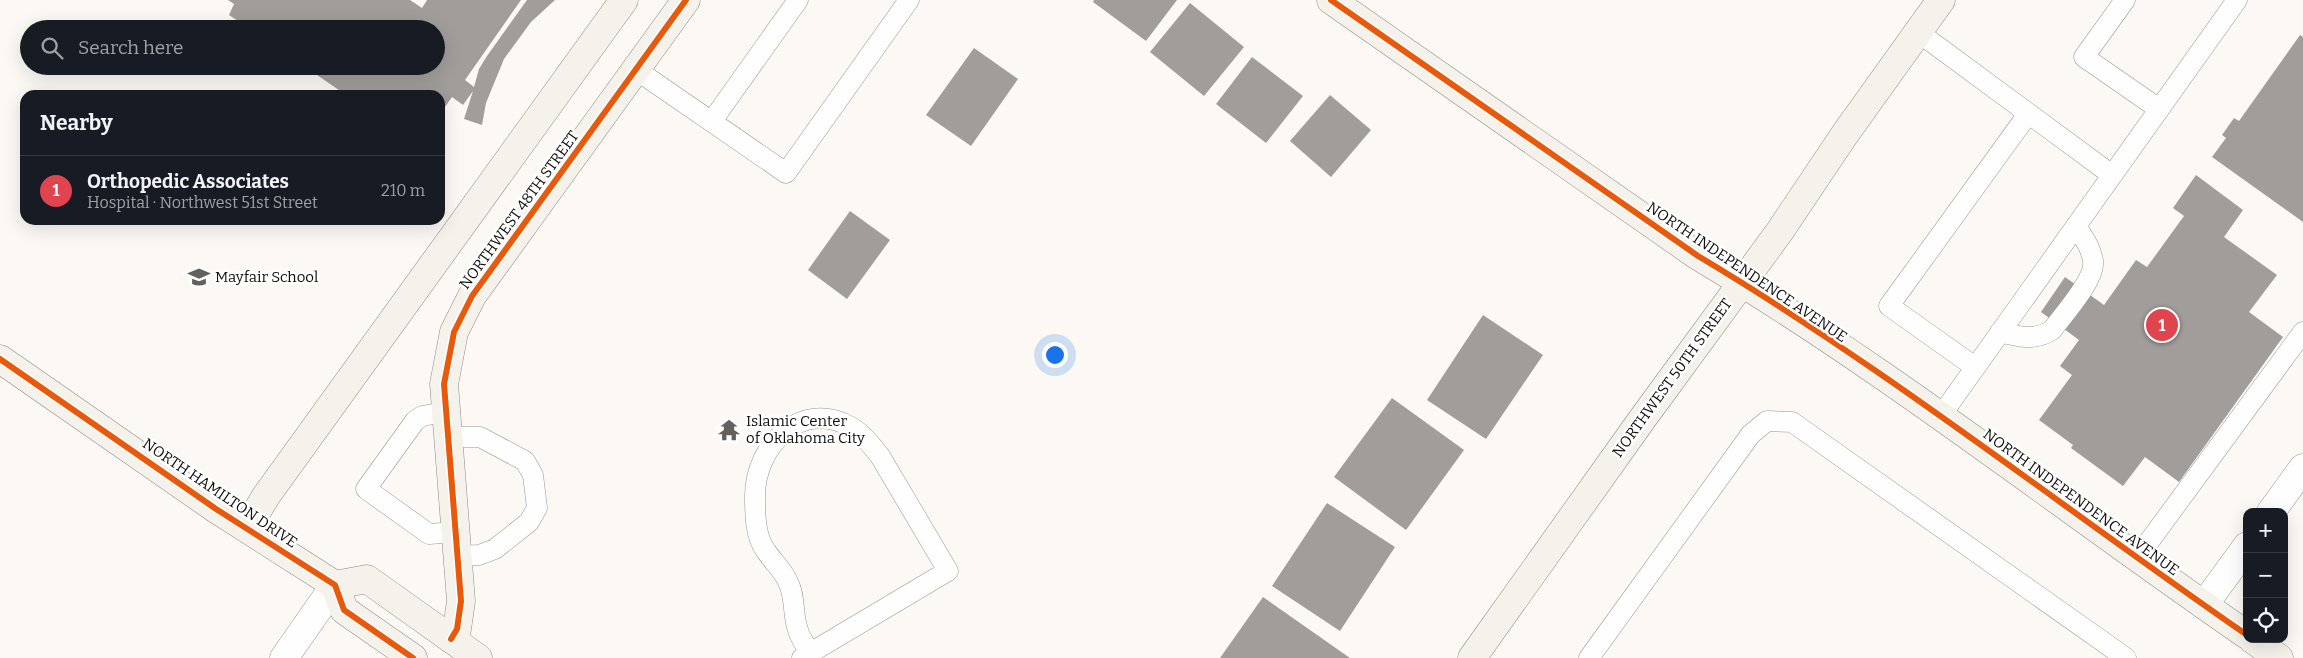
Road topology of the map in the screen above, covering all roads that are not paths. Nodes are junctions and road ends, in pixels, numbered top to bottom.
1 (624, 0) edge
2 (686, 0) edge
3 (798, 0) edge
4 (909, 0) edge
5 (1331, 0) edge
6 (1941, 0) edge
7 (2125, 0) edge
8 (2237, 0) edge
9 (1918, 32) junction
10 (635, 70) junction
11 (2159, 109) junction
12 (2028, 114) junction
13 (712, 121) junction
14 (2112, 175) junction
15 (2076, 226) junction
16 (1742, 283) junction
17 (2000, 332) junction
18 (2303, 332) edge
19 (0, 359) edge
20 (1975, 367) junction
21 (1940, 417) junction
22 (447, 425) junction
23 (2303, 468) edge
24 (2274, 508) edge
25 (247, 528) junction
26 (457, 544) junction
27 (2243, 552) edge
28 (2137, 558) junction
29 (335, 585) junction
30 (2204, 606) junction
31 (2243, 632) edge
32 (451, 639) junction
33 (2258, 643) edge
34 (806, 656) edge
35 (284, 658) edge
36 (413, 658) edge
37 (478, 658) edge
38 (1472, 658) edge
39 (1589, 658) edge
40 (2126, 658) edge
41 (2279, 658) edge

1 - 25 street
2 - 10 street, NORTHWEST 48TH STREET
3 - 13 lane
4 - 13 lane
5 - 16 street, NORTH INDEPENDENCE AVENUE
6 - 9 street, NORTHWEST 50TH STREET
7 - 11 lane
8 - 11 lane
9 - 12 lane
9 - 16 street, NORTHWEST 50TH STREET
10 - 13 lane
10 - 22 street, NORTHWEST 48TH STREET
11 - 14 lane
12 - 14 lane
12 - 20 lane
14 - 15 lane
15 - 17 lane
15 - 17 lane
16 - 21 street, NORTH INDEPENDENCE AVENUE
16 - 38 street, NORTHWEST 50TH STREET
17 - 20 lane
18 - 28 lane
19 - 25 street, NORTH HAMILTON DRIVE
20 - 21 lane
21 - 28 street, NORTH INDEPENDENCE AVENUE
22 - 26 street, NORTHWEST 48TH STREET
22 - 26 lane
22 - 26 lane
23 - 24 street
25 - 29 street, NORTH HAMILTON DRIVE
26 - 32 street, NORTHWEST 48TH STREET
27 - 30 street
28 - 30 street, NORTH INDEPENDENCE AVENUE
29 - 32 street
29 - 35 street
29 - 36 street
30 - 31 street, NORTH INDEPENDENCE AVENUE
32 - 37 street
33 - 41 street
34 - 34 lane
39 - 40 lane

